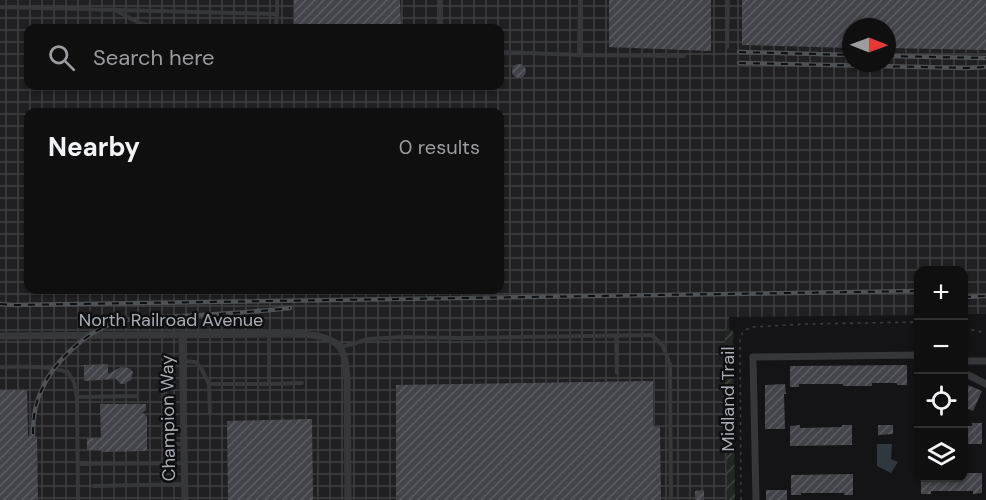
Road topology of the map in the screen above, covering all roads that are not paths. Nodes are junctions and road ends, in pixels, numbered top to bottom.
1 (277, 0) edge
2 (441, 0) edge
3 (580, 0) edge
4 (728, 0) edge
5 (0, 7) edge
6 (114, 9) junction
7 (277, 14) junction
8 (143, 24) edge
9 (276, 24) edge
10 (441, 24) edge
11 (727, 47) dead end
12 (504, 52) edge
13 (579, 55) junction
14 (684, 56) dead end
15 (269, 334) junction
16 (182, 335) junction
17 (0, 336) edge
18 (616, 336) junction
19 (340, 346) junction
20 (914, 355) edge
21 (182, 361) junction
22 (968, 361) edge
23 (986, 361) edge
24 (0, 367) edge
25 (617, 373) dead end
26 (965, 374) edge
27 (302, 383) dead end
28 (210, 384) junction
29 (269, 384) junction
30 (986, 384) edge
31 (137, 396) dead end
32 (77, 397) junction
33 (210, 414) dead end
34 (184, 444) junction
35 (184, 463) junction
36 (78, 464) junction
37 (185, 484) junction
38 (94, 486) dead end
39 (78, 500) edge
40 (185, 500) edge
41 (348, 500) edge
42 (671, 500) edge
43 (756, 500) edge

1 - 7 lane
2 - 10 lane
3 - 13 lane
4 - 11 lane
5 - 6 lane
6 - 7 lane
6 - 8 lane
7 - 9 lane
12 - 13 lane
13 - 14 lane
15 - 16 street, North Railroad Avenue
15 - 19 street, North Railroad Avenue
15 - 29 lane
16 - 17 street, North Railroad Avenue
16 - 21 street, Champion Way
18 - 19 lane
18 - 25 lane
18 - 42 lane
19 - 41 street
20 - 43 street
21 - 28 lane
21 - 34 street, Champion Way
21 - 34 lane
22 - 23 street
24 - 32 lane
26 - 30 street
27 - 29 lane
28 - 29 lane
28 - 33 lane
31 - 32 lane
32 - 36 lane
34 - 35 street, Champion Way
35 - 36 lane
35 - 37 street, Champion Way
36 - 39 lane
37 - 38 lane
37 - 40 street, Champion Way

